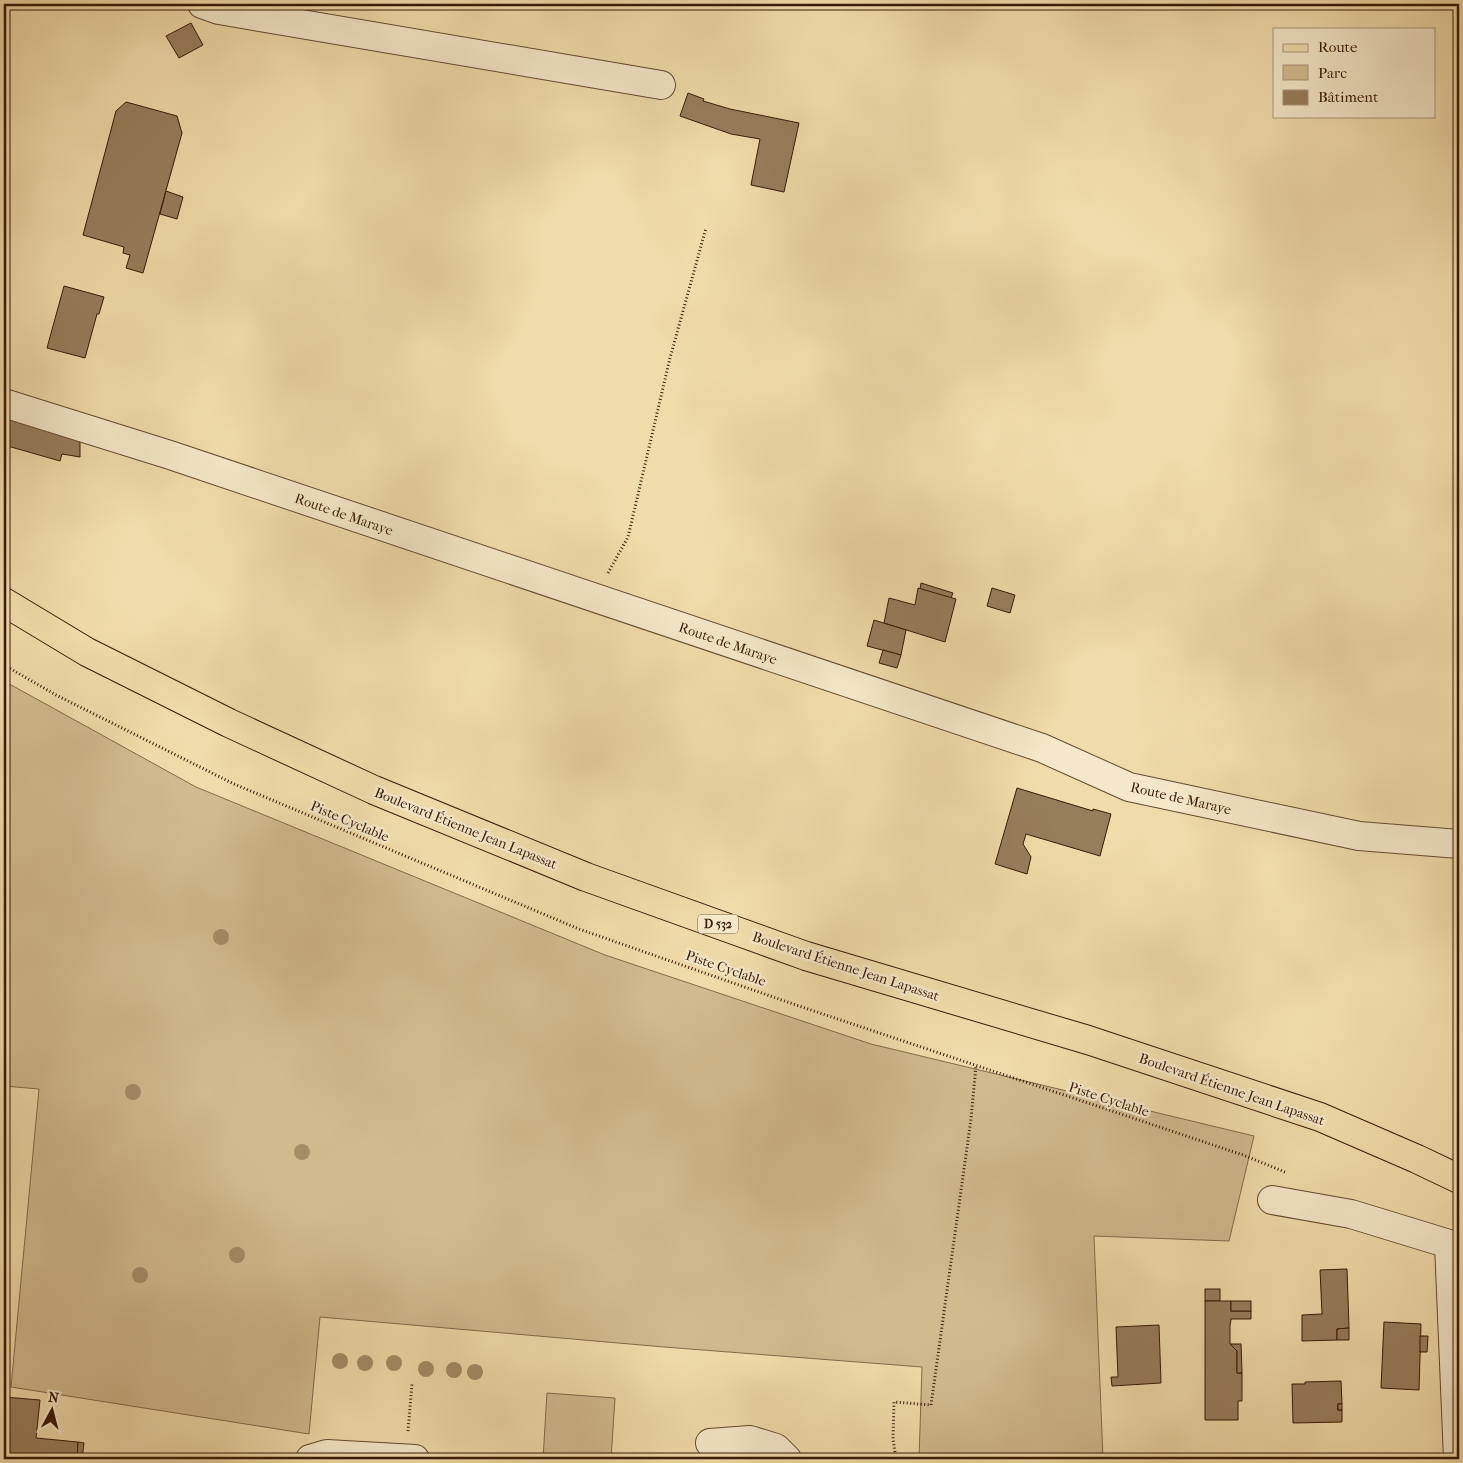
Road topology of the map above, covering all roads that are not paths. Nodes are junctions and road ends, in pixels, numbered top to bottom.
1 (210, 7) edge
2 (661, 85) dead end
3 (4, 403) edge
4 (4, 602) edge
5 (1459, 844) edge
6 (1459, 1180) edge
7 (1272, 1200) dead end
8 (710, 1443) dead end
9 (310, 1459) edge
10 (406, 1459) edge
11 (415, 1459) edge
12 (787, 1459) edge
13 (1458, 1459) edge

1 - 2 street
3 - 5 street, Route de Maraye
4 - 6 main road, Boulevard Étienne Jean Lapassat / D 532
7 - 13 street
8 - 12 street
9 - 10 street
10 - 11 street

